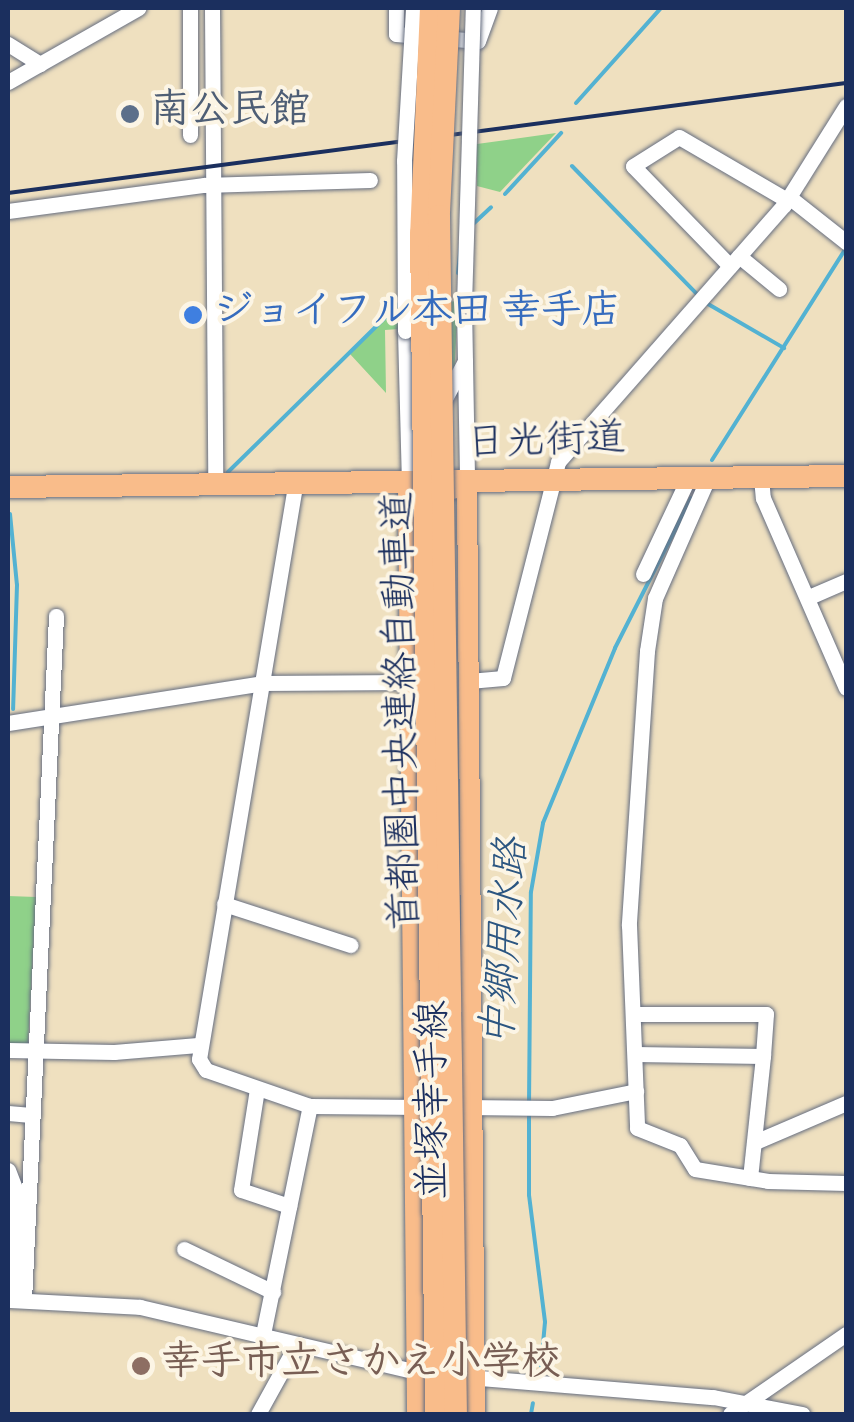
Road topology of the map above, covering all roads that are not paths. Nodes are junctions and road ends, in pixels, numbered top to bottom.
1 (138, 8) edge
2 (190, 8) edge
3 (212, 8) edge
4 (396, 8) edge
5 (412, 8) edge
6 (431, 8) edge
7 (449, 8) edge
8 (472, 8) edge
9 (490, 8) edge
10 (8, 44) edge
11 (40, 64) junction
12 (8, 82) edge
13 (844, 116) edge
14 (190, 135) dead end
15 (370, 180) dead end
16 (213, 186) junction
17 (788, 199) junction
18 (8, 211) edge
19 (846, 242) edge
20 (735, 261) junction
21 (778, 290) dead end
22 (465, 361) junction
23 (846, 476) edge
24 (761, 477) junction
25 (698, 479) junction
26 (552, 482) junction
27 (215, 485) junction
28 (467, 485) junction
29 (295, 486) junction
30 (408, 486) junction
31 (8, 487) edge
32 (644, 574) dead end
33 (846, 582) edge
34 (809, 597) junction
35 (56, 616) dead end
36 (409, 629) junction
37 (410, 682) junction
38 (468, 682) junction
39 (262, 683) junction
40 (846, 688) edge
41 (48, 717) junction
42 (8, 723) edge
43 (224, 904) junction
44 (350, 945) dead end
45 (633, 1014) junction
46 (198, 1045) junction
47 (8, 1050) edge
48 (33, 1051) junction
49 (635, 1054) junction
50 (763, 1056) junction
51 (257, 1089) junction
52 (636, 1092) junction
53 (846, 1103) edge
54 (310, 1106) junction
55 (415, 1107) junction
56 (472, 1107) junction
57 (8, 1113) edge
58 (31, 1115) junction
59 (754, 1142) junction
60 (8, 1170) edge
61 (750, 1178) junction
62 (846, 1183) edge
63 (473, 1192) junction
64 (289, 1206) junction
65 (184, 1249) dead end
66 (274, 1286) junction
67 (14, 1300) edge
68 (846, 1334) edge
69 (262, 1339) junction
70 (295, 1347) junction
71 (418, 1373) junction
72 (474, 1378) junction
73 (747, 1402) junction
74 (791, 1413) edge
75 (258, 1414) edge
76 (418, 1414) edge
77 (436, 1414) edge
78 (456, 1414) edge
79 (475, 1414) edge
80 (730, 1414) edge

1 - 11 street
2 - 14 street
3 - 16 street
4 - 9 street
5 - 30 street, bridge
6 - 77 highway, 首都圏中央連絡自動車道, bridge
7 - 78 highway, 首都圏中央連絡自動車道, bridge
8 - 22 street, bridge
10 - 11 street
11 - 12 street
13 - 17 street
15 - 16 street
16 - 18 street
16 - 27 street
17 - 19 street
17 - 20 street
17 - 20 street
20 - 21 street
20 - 26 street
22 - 28 street
22 - 30 street
23 - 24 highway, 日光街道
24 - 25 highway, 日光街道
24 - 34 street
25 - 26 highway, 日光街道
25 - 32 street
25 - 45 street
26 - 28 highway, 日光街道
26 - 38 street
27 - 29 highway, 日光街道
27 - 31 highway, 日光街道
28 - 30 highway, 日光街道
28 - 36 main road
28 - 38 main road, 並塚幸手線
29 - 30 highway, 日光街道
29 - 39 street
30 - 36 main road, 並塚幸手線
33 - 34 street
34 - 40 street
35 - 41 street
36 - 37 main road, 並塚幸手線
37 - 39 street
37 - 55 main road, 並塚幸手線
38 - 56 main road, 並塚幸手線
39 - 41 street
39 - 43 street
41 - 42 street
41 - 48 street
43 - 44 street
43 - 46 street
45 - 49 street
45 - 50 street
46 - 48 street
46 - 51 street
47 - 48 street
48 - 58 street
49 - 50 street
49 - 52 street
50 - 59 street
51 - 54 street
51 - 64 street
52 - 56 street
52 - 61 street
53 - 59 street
54 - 55 street
54 - 64 street
55 - 56 street
55 - 71 main road, 並塚幸手線
56 - 63 main road, 並塚幸手線
57 - 58 street
58 - 67 street
59 - 61 street
60 - 67 street
61 - 62 street
63 - 71 main road
63 - 72 main road, 並塚幸手線
64 - 66 street
65 - 66 street
66 - 69 street
67 - 69 street
68 - 73 street
69 - 70 street
70 - 71 street
70 - 75 street
71 - 72 street
71 - 76 main road, 並塚幸手線
72 - 73 street
72 - 79 main road, 並塚幸手線
73 - 74 street
73 - 80 street

